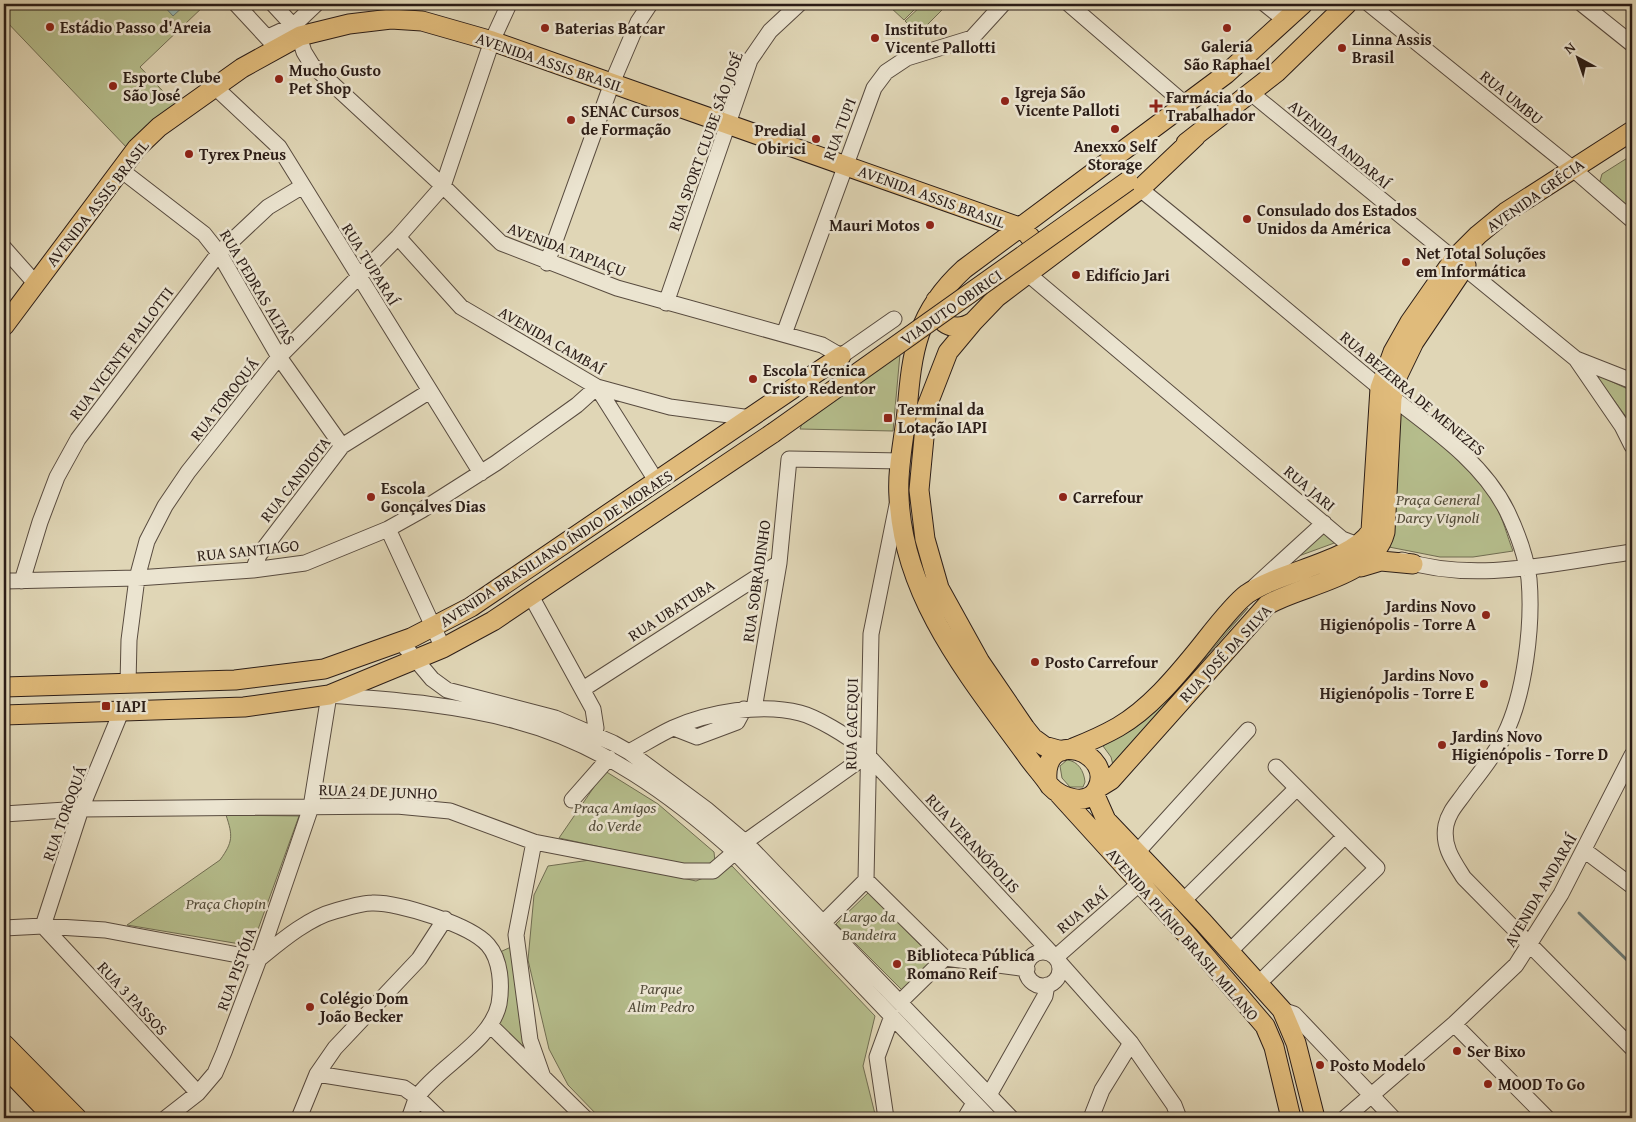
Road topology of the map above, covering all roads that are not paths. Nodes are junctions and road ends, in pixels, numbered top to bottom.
1 (236, 4) edge
2 (273, 4) edge
3 (316, 4) edge
4 (509, 4) edge
5 (650, 4) edge
6 (799, 4) edge
7 (1003, 4) edge
8 (1069, 4) edge
9 (1266, 4) edge
10 (1303, 4) edge
11 (1347, 4) edge
12 (1369, 4) edge
13 (1582, 4) edge
14 (1285, 20) junction
15 (297, 30) junction
16 (272, 42) junction
17 (492, 42) junction
18 (1632, 44) edge
19 (612, 83) junction
20 (215, 87) junction
21 (1251, 92) junction
22 (1186, 105) junction
23 (728, 124) junction
24 (1632, 131) edge
25 (1632, 144) edge
26 (844, 165) junction
27 (121, 170) junction
28 (1577, 172) junction
29 (1134, 185) junction
30 (303, 186) junction
31 (443, 186) junction
32 (1632, 220) edge
33 (1019, 228) junction
34 (398, 237) junction
35 (4, 248) edge
36 (219, 253) junction
37 (547, 262) junction
38 (1459, 263) junction
39 (1028, 274) junction
40 (358, 276) junction
41 (36, 284) junction
42 (938, 294) junction
43 (666, 303) junction
44 (894, 319) dead end
45 (972, 322) junction
46 (4, 326) edge
47 (784, 334) junction
48 (841, 356) junction
49 (279, 357) junction
50 (1576, 359) junction
51 (1632, 381) edge
52 (597, 387) junction
53 (430, 391) junction
54 (1386, 393) junction
55 (751, 418) junction
56 (773, 433) joint
57 (342, 446) junction
58 (1632, 446) edge
59 (902, 461) junction
60 (481, 473) junction
61 (657, 482) junction
62 (898, 496) junction
63 (1324, 523) junction
64 (388, 529) junction
65 (1367, 549) junction
66 (1632, 552) edge
67 (779, 563) junction
68 (1413, 564) junction
69 (1360, 567) junction
70 (1526, 567) junction
71 (253, 570) junction
72 (137, 578) junction
73 (4, 581) edge
74 (22, 581) junction
75 (1246, 595) junction
76 (530, 596) junction
77 (434, 628) junction
78 (402, 642) junction
79 (443, 648) junction
80 (416, 660) junction
81 (128, 684) junction
82 (4, 687) edge
83 (583, 689) junction
84 (329, 695) junction
85 (749, 709) junction
86 (121, 712) junction
87 (4, 715) edge
88 (1248, 730) dead end
89 (590, 741) junction
90 (1068, 749) junction
91 (629, 752) junction
92 (867, 755) junction
93 (1632, 756) edge
94 (609, 758) junction
95 (1276, 767) dead end
96 (1052, 787) junction
97 (1297, 788) junction
98 (1096, 790) junction
99 (572, 800) dead end
100 (311, 806) junction
101 (81, 809) junction
102 (4, 814) edge
103 (720, 830) junction
104 (1345, 836) junction
105 (534, 842) junction
106 (740, 847) junction
107 (1584, 850) junction
108 (1137, 852) junction
109 (1125, 867) junction
110 (1154, 871) junction
111 (866, 880) junction
112 (1140, 884) junction
113 (1632, 886) edge
114 (1187, 897) junction
115 (445, 919) junction
116 (43, 926) junction
117 (4, 928) edge
118 (818, 928) junction
119 (1530, 945) junction
120 (1235, 946) junction
121 (946, 958) junction
122 (259, 959) junction
123 (1056, 959) junction
124 (1027, 969) junction
125 (1263, 979) junction
126 (1047, 985) junction
127 (900, 1002) junction
128 (1282, 1010) junction
129 (892, 1016) junction
130 (1454, 1024) junction
131 (490, 1025) junction
132 (1264, 1026) junction
133 (1132, 1043) junction
134 (4, 1044) edge
135 (1632, 1048) edge
136 (952, 1056) junction
137 (4, 1066) edge
138 (941, 1067) junction
139 (317, 1074) junction
140 (543, 1077) junction
141 (36, 1089) junction
142 (198, 1093) junction
143 (989, 1095) junction
144 (417, 1097) junction
145 (1367, 1097) junction
146 (974, 1102) junction
147 (54, 1118) edge
148 (77, 1118) edge
149 (166, 1118) edge
150 (299, 1118) edge
151 (409, 1118) edge
152 (439, 1118) edge
153 (585, 1118) edge
154 (886, 1118) edge
155 (965, 1118) edge
156 (989, 1118) edge
157 (1011, 1118) edge
158 (1091, 1118) edge
159 (1179, 1118) edge
160 (1291, 1118) edge
161 (1314, 1118) edge
162 (1345, 1118) edge
163 (1393, 1118) edge
164 (1548, 1118) edge

1 - 16 street
2 - 15 street
3 - 15 street
4 - 17 street
5 - 19 street
6 - 23 street, RUA SPORT CLUBE SÃO JOSÉ
7 - 26 street, RUA TUPI
8 - 22 street
9 - 14 street
10 - 14 main road, AVENIDA ASSIS BRASIL
11 - 21 main road
12 - 28 street, RUA UMBU
13 - 18 street
14 - 22 main road, AVENIDA ASSIS BRASIL
15 - 16 main road, AVENIDA ASSIS BRASIL
15 - 17 main road, AVENIDA ASSIS BRASIL
15 - 31 street, AVENIDA TAPIAÇU
16 - 20 main road, AVENIDA ASSIS BRASIL
17 - 19 main road, AVENIDA ASSIS BRASIL
17 - 31 street
19 - 23 main road, AVENIDA ASSIS BRASIL
19 - 37 street
20 - 27 main road, AVENIDA ASSIS BRASIL
20 - 30 street, RUA TUPARAÍ
21 - 29 main road
21 - 38 street, AVENIDA ANDARAÍ
22 - 33 main road, AVENIDA ASSIS BRASIL
23 - 26 main road, AVENIDA ASSIS BRASIL
23 - 43 street, RUA SPORT CLUBE SÃO JOSÉ
24 - 28 main road, AVENIDA GRÉCIA
25 - 28 main road, AVENIDA GRÉCIA
26 - 33 main road, AVENIDA ASSIS BRASIL
26 - 47 street, RUA TUPI
27 - 36 street, RUA PEDRAS ALTAS
27 - 41 main road, AVENIDA ASSIS BRASIL
28 - 32 street, RUA UMBU
28 - 38 main road, AVENIDA GRÉCIA
29 - 39 main road
29 - 54 street, RUA BEZERRA DE MENEZES
29 - 56 main road, VIADUTO OBIRICI, bridge
30 - 36 street, RUA VICENTE PALLOTTI
30 - 40 street, RUA TUPARAÍ
31 - 34 street, RUA TOROQUÁ
31 - 37 street, AVENIDA TAPIAÇU
33 - 39 main road
33 - 42 main road, AVENIDA PLÍNIO BRASIL MILANO
34 - 40 street, RUA TOROQUÁ
34 - 52 street, AVENIDA CAMBAÍ
35 - 41 street
36 - 49 street, RUA PEDRAS ALTAS
36 - 74 street, RUA VICENTE PALLOTTI
37 - 43 street, AVENIDA TAPIAÇU
38 - 50 street, AVENIDA ANDARAÍ
38 - 54 main road, AVENIDA GRÉCIA
39 - 45 main road
39 - 63 street, RUA JARI
40 - 49 street, RUA TOROQUÁ
40 - 53 street, RUA TUPARAÍ
41 - 46 main road, AVENIDA ASSIS BRASIL
42 - 45 main road
42 - 59 main road, AVENIDA PLÍNIO BRASIL MILANO
43 - 47 street, AVENIDA TAPIAÇU
44 - 48 street
45 - 90 main road
47 - 48 street, AVENIDA TAPIAÇU
48 - 55 main road, AVENIDA BRASILIANO ÍNDIO DE MORAES
49 - 57 street, RUA PEDRAS ALTAS
49 - 72 street, RUA TOROQUÁ
50 - 51 street
50 - 58 street, AVENIDA ANDARAÍ
52 - 55 street, AVENIDA CAMBAÍ
52 - 60 street, RUA SANTIAGO
52 - 61 street
53 - 57 street, RUA CANDIOTA
53 - 60 street, RUA TUPARAÍ
54 - 65 main road, AVENIDA GRÉCIA
54 - 70 street, RUA BEZERRA DE MENEZES
55 - 61 main road, AVENIDA BRASILIANO ÍNDIO DE MORAES
56 - 76 main road, AVENIDA BRASILIANO ÍNDIO DE MORAES
57 - 71 street, RUA CANDIOTA
59 - 62 main road, AVENIDA PLÍNIO BRASIL MILANO
59 - 67 street, RUA SOBRADINHO
60 - 64 street, RUA SANTIAGO
61 - 77 main road, AVENIDA BRASILIANO ÍNDIO DE MORAES
62 - 92 street, RUA CACEQUI
62 - 96 main road, AVENIDA PLÍNIO BRASIL MILANO
63 - 65 street, RUA JARI
63 - 75 street, RUA JOSÉ DA SILVA
64 - 71 street, RUA SANTIAGO
64 - 77 street
65 - 68 street, RUA JARI
65 - 69 main road, RUA JOSÉ DA SILVA
65 - 75 main road, RUA JOSÉ DA SILVA
66 - 70 street, RUA JARI
67 - 83 street, RUA UBATUBA
67 - 85 street, RUA SOBRADINHO
68 - 69 main road
68 - 70 street, RUA JARI
69 - 98 main road, RUA JOSÉ DA SILVA
70 - 119 street, RUA BEZERRA DE MENEZES
71 - 72 street, RUA SANTIAGO
72 - 74 street, RUA SANTIAGO
72 - 81 street, RUA TOROQUÁ
73 - 74 street, RUA SANTIAGO
75 - 90 main road, RUA JOSÉ DA SILVA
76 - 79 main road, AVENIDA BRASILIANO ÍNDIO DE MORAES
76 - 83 street
77 - 78 main road, AVENIDA BRASILIANO ÍNDIO DE MORAES
77 - 79 street
78 - 80 street
78 - 81 main road, AVENIDA BRASILIANO ÍNDIO DE MORAES
79 - 80 main road, AVENIDA BRASILIANO ÍNDIO DE MORAES
80 - 84 main road, AVENIDA BRASILIANO ÍNDIO DE MORAES
80 - 89 street
81 - 82 main road, AVENIDA BRASILIANO ÍNDIO DE MORAES
83 - 89 street
84 - 86 main road, AVENIDA BRASILIANO ÍNDIO DE MORAES
84 - 89 street
84 - 100 street, RUA PISTÓIA
85 - 91 street, RUA VERANÓPOLIS
85 - 92 street, RUA VERANÓPOLIS
86 - 87 main road, AVENIDA BRASILIANO ÍNDIO DE MORAES
86 - 101 street, RUA TOROQUÁ
88 - 108 street
89 - 91 street
89 - 94 street
90 - 96 main road
90 - 98 main road
91 - 103 street
92 - 106 street, RUA 24 DE JUNHO
92 - 111 street, RUA CACEQUI
92 - 123 street, RUA VERANÓPOLIS
93 - 107 street, AVENIDA ANDARAÍ
94 - 99 street
94 - 103 street
95 - 97 street
96 - 98 main road
96 - 109 main road, AVENIDA PLÍNIO BRASIL MILANO
97 - 104 street
97 - 114 street
98 - 108 main road, AVENIDA PLÍNIO BRASIL MILANO
100 - 101 street, RUA 24 DE JUNHO
100 - 105 street, RUA 24 DE JUNHO
100 - 122 street, RUA PISTÓIA
101 - 102 street, RUA 24 DE JUNHO
101 - 116 street, RUA TOROQUÁ
103 - 106 street
104 - 120 street
104 - 125 street
105 - 106 street, RUA 24 DE JUNHO
105 - 140 street
106 - 118 street
107 - 113 street
107 - 119 street, AVENIDA ANDARAÍ
108 - 109 street
108 - 110 main road, AVENIDA PLÍNIO BRASIL MILANO
109 - 112 main road, AVENIDA PLÍNIO BRASIL MILANO
110 - 112 street, RUA IRAÍ
110 - 114 main road, AVENIDA PLÍNIO BRASIL MILANO
111 - 118 street
111 - 121 street
112 - 123 street, RUA IRAÍ
112 - 132 main road, AVENIDA PLÍNIO BRASIL MILANO
114 - 120 main road, AVENIDA PLÍNIO BRASIL MILANO
115 - 122 street
115 - 131 street
115 - 139 street
116 - 117 street
116 - 122 street
116 - 142 street, RUA 3 PASSOS
118 - 127 street
118 - 129 street
119 - 130 street, AVENIDA ANDARAÍ
119 - 135 street, RUA BEZERRA DE MENEZES
120 - 125 main road, AVENIDA PLÍNIO BRASIL MILANO
121 - 124 street
121 - 127 street
122 - 142 street, RUA PISTÓIA
123 - 124 street
123 - 126 street
123 - 133 street, RUA VERANÓPOLIS
124 - 126 street
125 - 128 main road, AVENIDA PLÍNIO BRASIL MILANO
126 - 143 street
127 - 136 street
128 - 132 main road
128 - 145 street
128 - 161 main road, AVENIDA PLÍNIO BRASIL MILANO
129 - 138 street
129 - 154 street
130 - 145 street, AVENIDA ANDARAÍ
130 - 164 street
131 - 140 street
131 - 144 street
132 - 160 main road, AVENIDA PLÍNIO BRASIL MILANO
133 - 158 street
133 - 159 street, RUA VERANÓPOLIS
134 - 141 main road
136 - 138 street
136 - 143 street
137 - 141 main road
138 - 146 street
139 - 144 street
139 - 150 street
140 - 153 street
141 - 147 main road
141 - 148 main road
142 - 149 street, RUA PISTÓIA
143 - 157 street
144 - 151 street
144 - 152 street
145 - 162 street, AVENIDA ANDARAÍ
145 - 163 street
146 - 155 street
146 - 156 street

